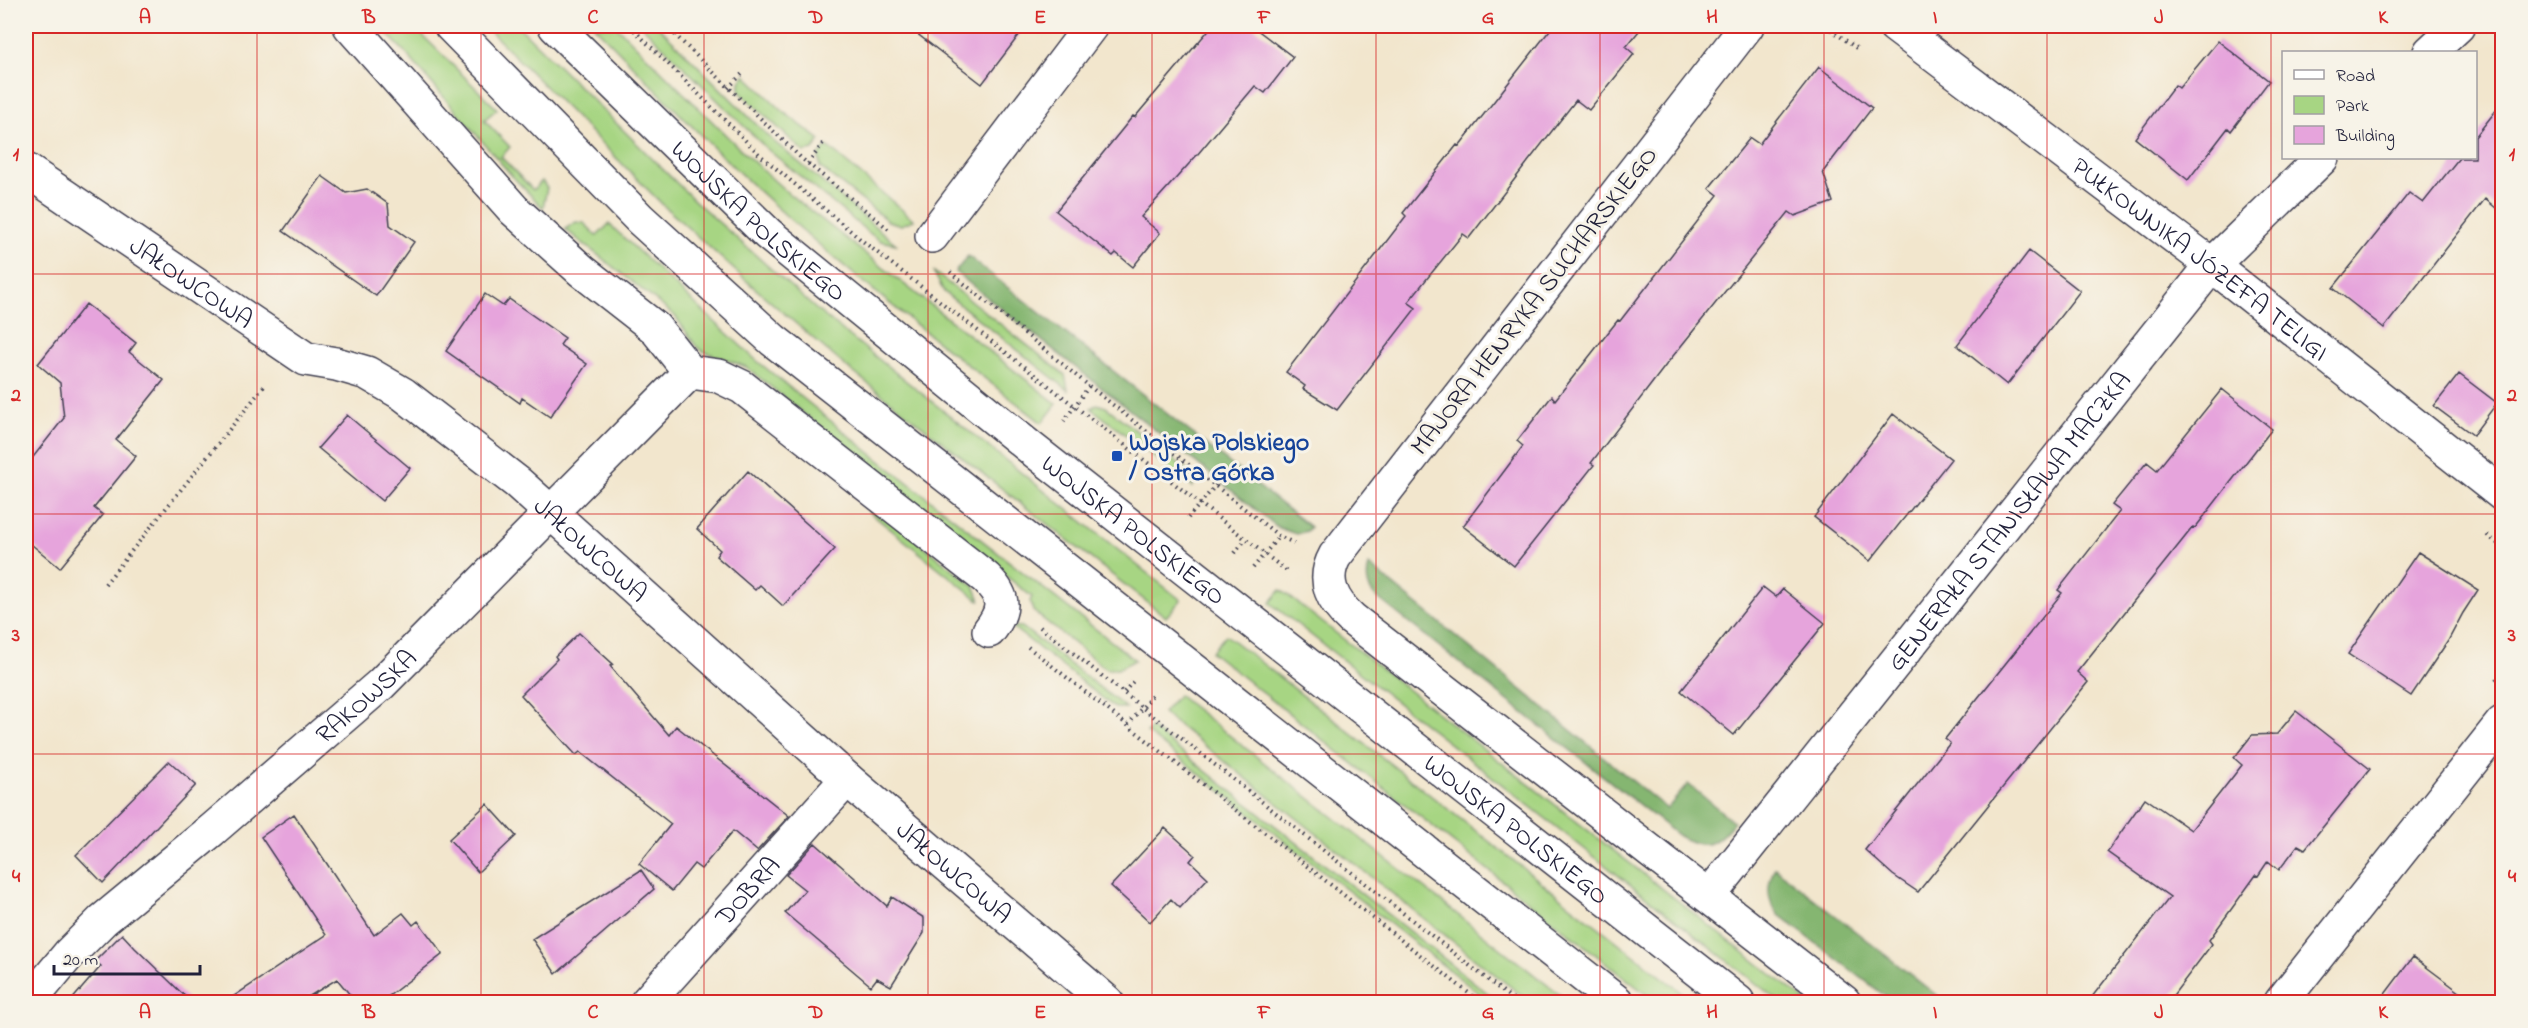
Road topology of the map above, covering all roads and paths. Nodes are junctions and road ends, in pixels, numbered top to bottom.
1 (350, 26) edge
2 (451, 26) edge
3 (555, 26) edge
4 (630, 26) edge
5 (666, 26) edge
6 (685, 26) edge
7 (1091, 26) edge
8 (1746, 26) edge
9 (1826, 26) edge
10 (1895, 26) edge
11 (2458, 26) edge
12 (675, 35) junction
13 (2431, 51) edge
14 (1863, 53) dead end
15 (743, 73) dead end
16 (728, 88) junction
17 (823, 143) dead end
18 (2321, 159) edge
19 (808, 164) junction
20 (26, 170) edge
21 (898, 232) dead end
22 (932, 236) dead end
23 (2212, 264) junction
24 (947, 266) dead end
25 (293, 350) junction
26 (690, 372) junction
27 (1089, 386) junction
28 (1075, 405) junction
29 (1062, 424) dead end
30 (1216, 485) junction
31 (2502, 494) edge
32 (1200, 505) junction
33 (550, 511) junction
34 (1186, 521) dead end
35 (2484, 533) dead end
36 (1279, 536) junction
37 (1302, 543) dead end
38 (2502, 547) edge
39 (1264, 555) junction
40 (1232, 556) dead end
41 (1238, 561) dead end
42 (1245, 566) dead end
43 (1329, 578) junction
44 (105, 584) dead end
45 (995, 617) joint
46 (1156, 690) dead end
47 (1143, 707) junction
48 (2502, 723) edge
49 (847, 779) junction
50 (1709, 897) junction
51 (29, 1002) edge
52 (646, 1002) edge
53 (1107, 1002) edge
54 (1480, 1002) edge
55 (1516, 1002) edge
56 (1617, 1002) edge
57 (1738, 1002) edge
58 (1844, 1002) edge
59 (2281, 1002) edge

1 - 26 street
2 - 56 street
3 - 57 street, WOJSKA POLSKIEGO
4 - 28 path
5 - 12 path
6 - 12 path
7 - 22 street
8 - 43 street, MAJORA HENRYKA SUCHARSKIEGO
9 - 14 path
10 - 23 street, PUŁKOWNIKA JÓZEFA TELIGI
11 - 13 street
12 - 16 path
15 - 16 path
16 - 19 path
17 - 19 path
18 - 23 street, GENERAŁA STANISŁAWA MACZKA
19 - 21 path
20 - 25 street, JAŁOWCOWA
23 - 31 street, PUŁKOWNIKA JÓZEFA TELIGI
23 - 50 street, GENERAŁA STANISŁAWA MACZKA
24 - 27 path
25 - 33 street, JAŁOWCOWA
25 - 44 path
26 - 33 street, RAKOWSKA
26 - 45 street
27 - 28 path
27 - 30 path
28 - 29 path
28 - 32 path
30 - 32 path
30 - 36 path
32 - 34 path
32 - 39 path
33 - 49 street, JAŁOWCOWA
33 - 51 street, RAKOWSKA
35 - 38 path
36 - 37 path
36 - 39 path
39 - 42 path
39 - 43 path
40 - 41 path
43 - 50 street
45 - 47 path
46 - 47 path
47 - 54 path
47 - 55 path
48 - 59 street
49 - 52 street, DOBRA
49 - 53 street, JAŁOWCOWA
50 - 58 street

